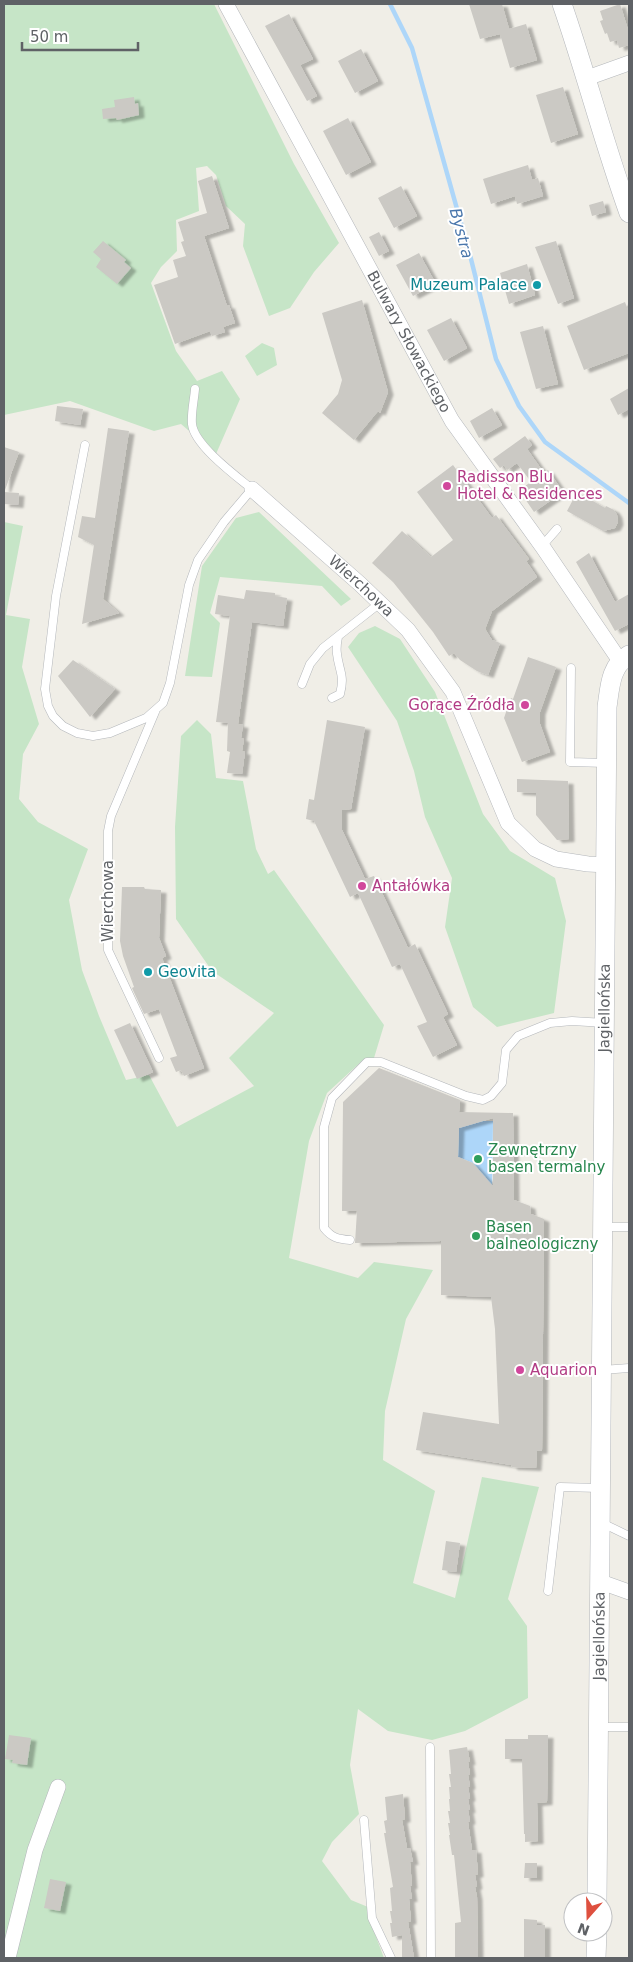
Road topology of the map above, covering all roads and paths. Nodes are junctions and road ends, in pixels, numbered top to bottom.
1 (226, 4) edge
2 (562, 4) edge
3 (629, 63) edge
4 (587, 78) junction
5 (629, 213) edge
6 (195, 389) dead end
7 (85, 445) dead end
8 (252, 489) junction
9 (558, 529) dead end
10 (542, 546) junction
11 (380, 603) junction
12 (338, 637) junction
13 (624, 658) edge
14 (571, 668) dead end
15 (302, 684) dead end
16 (332, 698) dead end
17 (156, 712) junction
18 (608, 763) junction
19 (607, 865) junction
20 (605, 1023) junction
21 (159, 1058) dead end
22 (603, 1227) junction
23 (629, 1227) edge
24 (350, 1240) dead end
25 (629, 1368) edge
26 (602, 1370) junction
27 (600, 1488) junction
28 (600, 1523) junction
29 (629, 1536) edge
30 (601, 1582) junction
31 (548, 1590) dead end
32 (629, 1592) edge
33 (598, 1727) junction
34 (629, 1727) edge
35 (430, 1747) dead end
36 (58, 1787) dead end
37 (364, 1820) dead end
38 (597, 1892) edge
39 (597, 1942) edge
40 (8, 1958) edge
41 (391, 1958) edge
42 (431, 1958) edge
43 (596, 1958) edge

1 - 10 street, Bulwary Słowackiego
2 - 4 street
3 - 4 street
4 - 5 street
6 - 8 lane
7 - 17 lane
8 - 11 street, Wierchowa
8 - 17 lane, Wierchowa
9 - 10 lane
10 - 13 street, Bulwary Słowackiego
11 - 12 lane
11 - 19 street, Wierchowa
12 - 15 lane
12 - 16 lane
13 - 18 street, Jagiellońska
14 - 18 lane
17 - 21 lane, Wierchowa
18 - 19 street, Jagiellońska
19 - 20 street, Jagiellońska
20 - 22 street, Jagiellońska
20 - 24 lane
22 - 23 lane
22 - 26 street, Jagiellońska
25 - 26 lane
26 - 27 street, Jagiellońska
27 - 28 street, Jagiellońska
27 - 31 lane
28 - 29 lane
28 - 30 street, Jagiellońska
30 - 32 street
30 - 33 street, Jagiellońska
33 - 34 lane
33 - 38 street, Jagiellońska
35 - 42 lane
36 - 40 street
37 - 41 lane
39 - 43 street

